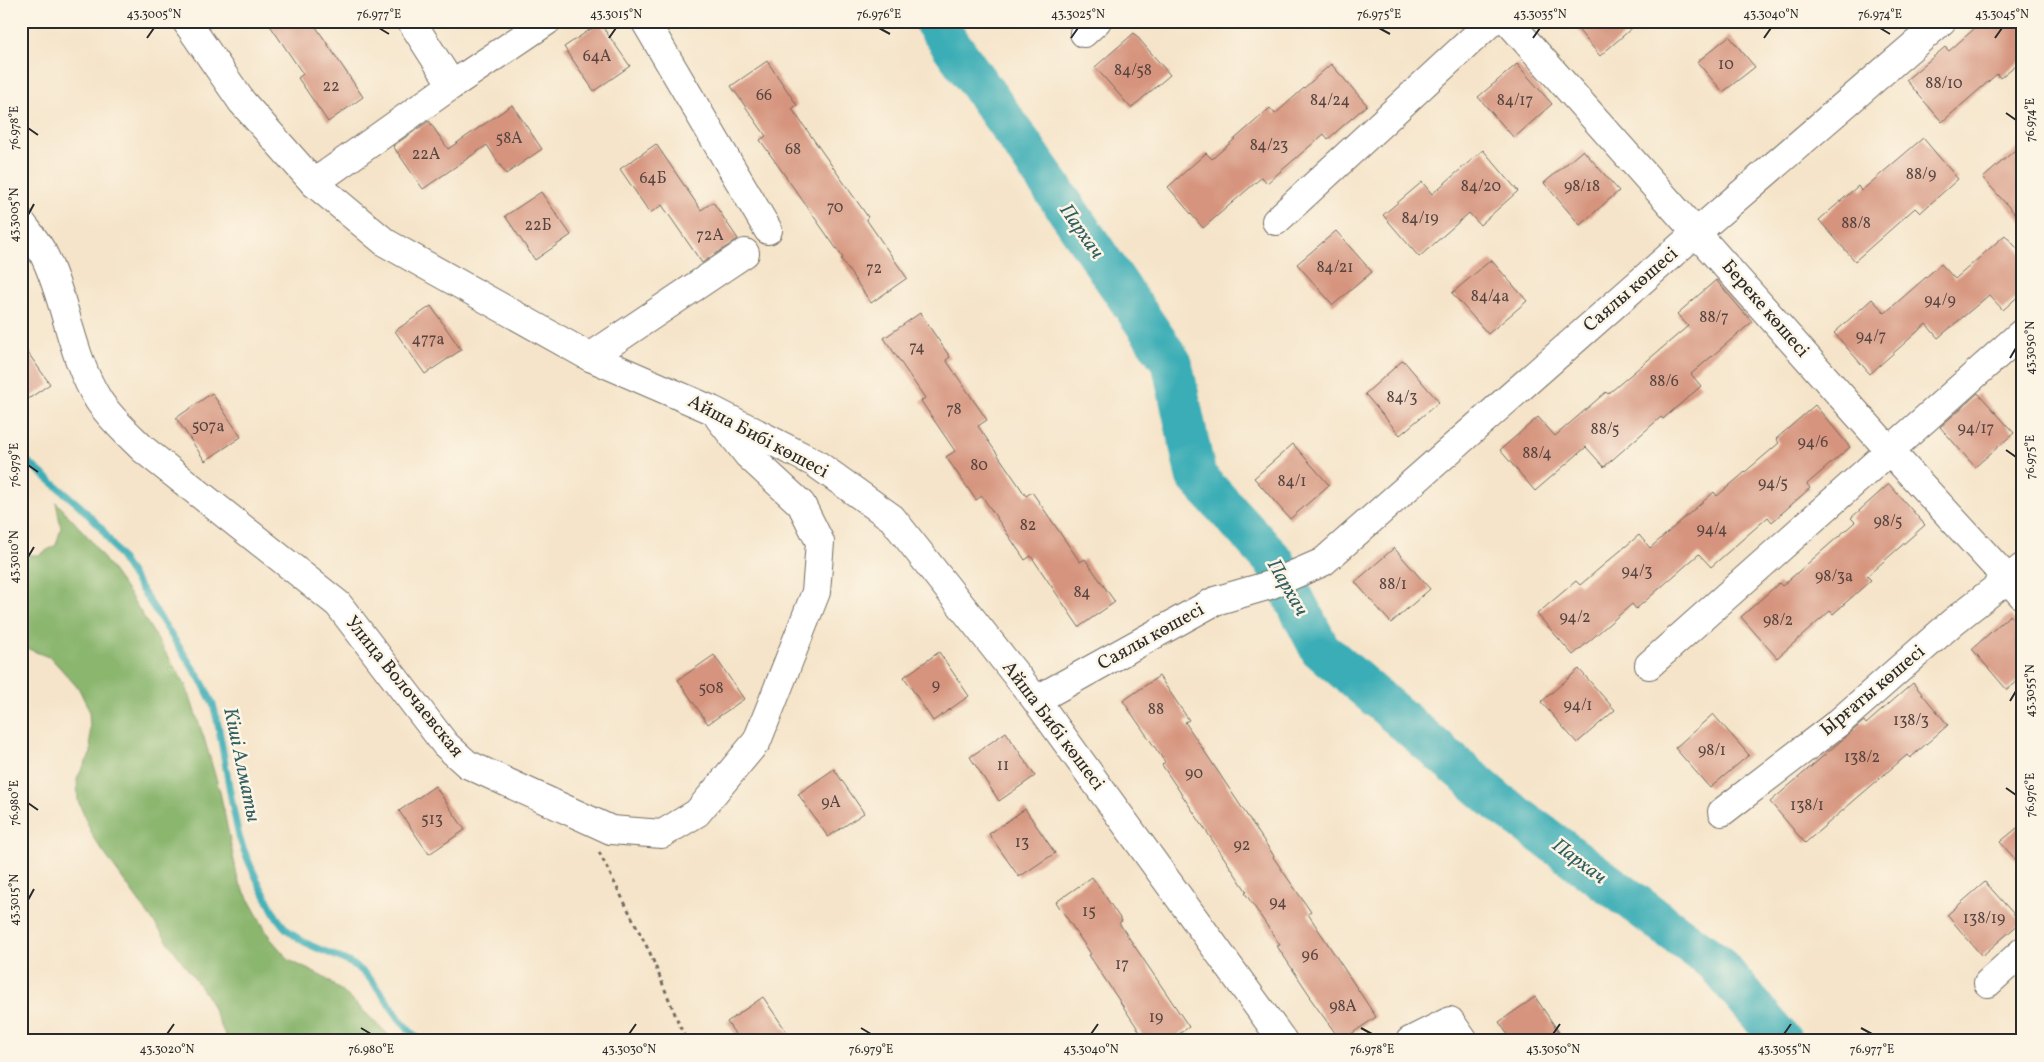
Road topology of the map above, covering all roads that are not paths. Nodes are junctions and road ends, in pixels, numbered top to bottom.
1 (186, 21) edge
2 (411, 21) edge
3 (547, 21) edge
4 (645, 21) edge
5 (1492, 21) edge
6 (1508, 21) edge
7 (1942, 21) edge
8 (452, 85) junction
9 (314, 183) junction
10 (1276, 221) dead end
11 (21, 222) edge
12 (768, 230) dead end
13 (1696, 232) junction
14 (745, 253) dead end
15 (2023, 332) edge
16 (590, 358) junction
17 (712, 410) junction
18 (1890, 451) junction
19 (2018, 581) edge
20 (1649, 665) dead end
21 (1036, 700) junction
22 (1722, 812) dead end
23 (2023, 951) edge
24 (1988, 983) dead end
25 (1457, 1031) edge
26 (1283, 1041) edge
27 (1410, 1041) edge

1 - 9 street, Айша Бибі көшесі
2 - 8 street
3 - 8 street
4 - 12 street
5 - 10 street
6 - 13 street, Береке көшесі
7 - 13 street, Саялы көшесі
8 - 9 street
9 - 16 street, Айша Бибі көшесі
11 - 17 street, Улица Волочаевская
13 - 18 street, Береке көшесі
13 - 21 street, Саялы көшесі
14 - 16 street
15 - 18 street
16 - 17 street, Айша Бибі көшесі
17 - 21 street, Айша Бибі көшесі
18 - 19 street, Береке көшесі
18 - 20 street
19 - 22 street, Ырғаты көшесі
21 - 26 street, Айша Бибі көшесі
23 - 24 street
25 - 27 street

